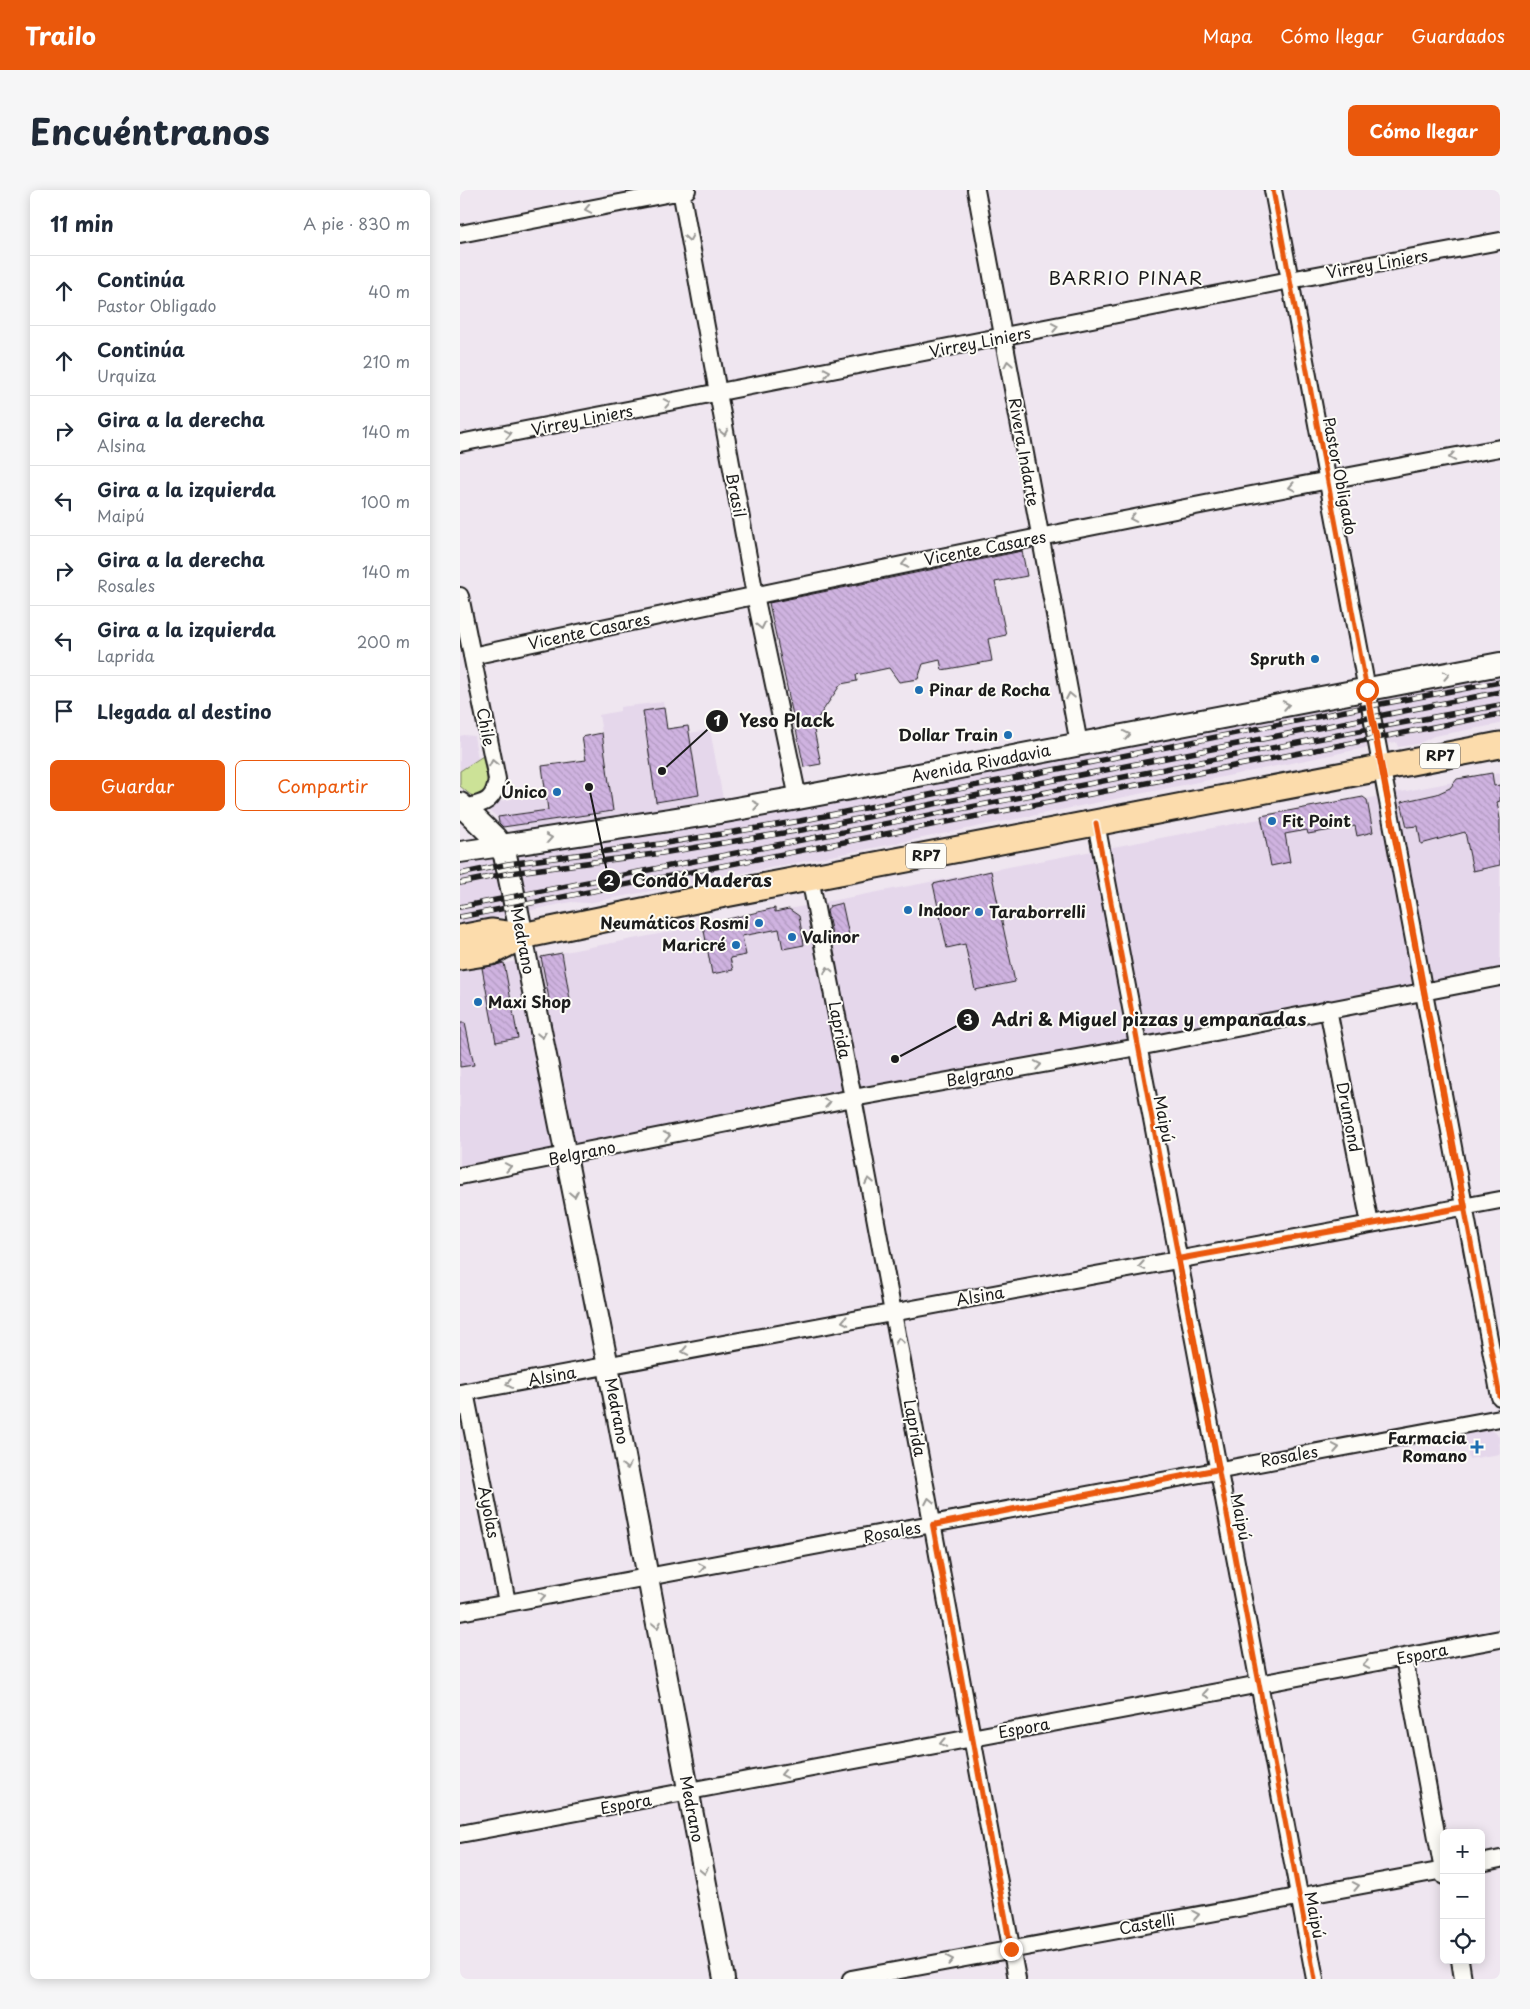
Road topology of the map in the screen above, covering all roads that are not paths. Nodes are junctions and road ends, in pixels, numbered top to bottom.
1 (683, 190) edge
2 (976, 190) edge
3 (1273, 190) edge
4 (460, 234) edge
5 (1500, 241) edge
6 (1290, 280) junction
7 (1003, 337) junction
8 (717, 393) junction
9 (460, 443) edge
10 (1500, 448) edge
11 (1328, 480) junction
12 (1040, 537) junction
13 (755, 595) junction
14 (460, 596) edge
15 (472, 656) junction
16 (1500, 664) edge
17 (1367, 690) junction
18 (1079, 744) junction
19 (1500, 745) edge
20 (1381, 768) junction
21 (798, 798) junction
22 (462, 806) edge
23 (1096, 823) junction
24 (501, 846) junction
25 (460, 852) edge
26 (810, 878) junction
27 (522, 936) junction
28 (460, 938) edge
29 (460, 957) edge
30 (1500, 976) edge
31 (1424, 991) junction
32 (1328, 1010) junction
33 (1138, 1047) junction
34 (853, 1098) junction
35 (566, 1156) junction
36 (460, 1176) edge
37 (1500, 1200) edge
38 (1465, 1207) junction
39 (1370, 1224) junction
40 (1178, 1259) junction
41 (893, 1312) junction
42 (608, 1366) junction
43 (463, 1393) edge
44 (1500, 1397) edge
45 (1500, 1418) edge
46 (1219, 1469) junction
47 (933, 1525) junction
48 (648, 1578) junction
49 (507, 1602) junction
50 (460, 1612) edge
51 (1500, 1639) edge
52 (1404, 1658) junction
53 (1260, 1684) junction
54 (972, 1737) junction
55 (689, 1792) junction
56 (460, 1834) edge
57 (1440, 1856) edge
58 (1500, 1860) edge
59 (1485, 1862) edge
60 (1440, 1873) edge
61 (1299, 1897) junction
62 (1011, 1949) junction
63 (1461, 1964) edge
64 (724, 1979) edge
65 (851, 1979) edge
66 (1017, 1979) edge
67 (1315, 1979) edge
68 (1463, 1979) edge

1 -> 4 street
1 -> 8 street, Brasil
2 - 7 street, Rivera Indarte
3 - 6 street, Pastor Obligado
5 - 6 street, Virrey Liniers
7 -> 6 street, Virrey Liniers
6 - 11 street, Pastor Obligado
8 -> 7 street, Virrey Liniers
12 -> 7 street, Rivera Indarte
9 -> 8 street, Virrey Liniers
8 -> 13 street, Brasil
10 -> 11 street, Vicente Casares
11 -> 12 street, Vicente Casares
11 - 17 street, Pastor Obligado
12 -> 13 street, Vicente Casares
18 -> 12 street, Rivera Indarte
13 - 15 street, Vicente Casares
13 -> 21 street, Brasil
14 - 15 street, Chile
22 -> 15 street, Chile
17 -> 16 main road, Avenida Rivadavia
18 -> 17 main road, Avenida Rivadavia
17 - 20 street, Pastor Obligado
18 - 21 main road, Avenida Rivadavia
19 - 20 main road, RP7
20 - 23 main road, RP7
20 - 31 street, Pastor Obligado
24 -> 21 main road, Avenida Rivadavia
22 - 24 main road
23 - 26 main road, RP7
23 - 33 street, Maipú
24 - 25 street, Avenida Rivadavia
24 - 27 main road, Medrano
26 - 27 main road, RP7
34 -> 26 street, Laprida
27 - 28 main road, RP7
27 - 29 main road, RP7
27 -> 35 street, Medrano
30 - 31 street, Belgrano
31 - 32 street, Belgrano
31 - 38 street, Pastor Obligado
32 - 33 street, Belgrano
32 - 39 street, Drumond
34 -> 33 street, Belgrano
33 - 40 street, Maipú
35 -> 34 street, Belgrano
41 -> 34 street, Laprida
36 -> 35 street, Belgrano
35 -> 42 street, Medrano
37 - 38 street, Alsina
38 - 39 street, Alsina
38 - 44 street, Pastor Obligado
39 - 40 street, Alsina
40 -> 41 street, Alsina
40 - 46 street, Maipú
41 -> 42 street, Alsina
47 -> 41 street, Laprida
42 -> 43 street, Alsina
42 -> 48 street, Medrano
43 - 49 street, Ayolas
46 -> 45 street, Rosales
46 - 47 street, Rosales
46 - 53 street, Maipú
48 -> 47 street, Rosales
47 - 54 street, Laprida
49 -> 48 street, Rosales
48 -> 55 street, Medrano
49 - 50 street, Rosales
51 - 52 street, Espora
52 -> 53 street, Espora
52 - 57 street
53 -> 54 street, Espora
53 - 61 street, Maipú
54 -> 55 street, Espora
54 - 62 street, Laprida
55 - 56 street, Espora
55 -> 64 street, Medrano
58 - 59 street
61 -> 60 street, Castelli
62 -> 61 street, Castelli
61 - 67 street, Maipú
65 -> 62 street, Castelli
62 - 66 street, Laprida
63 - 68 street

